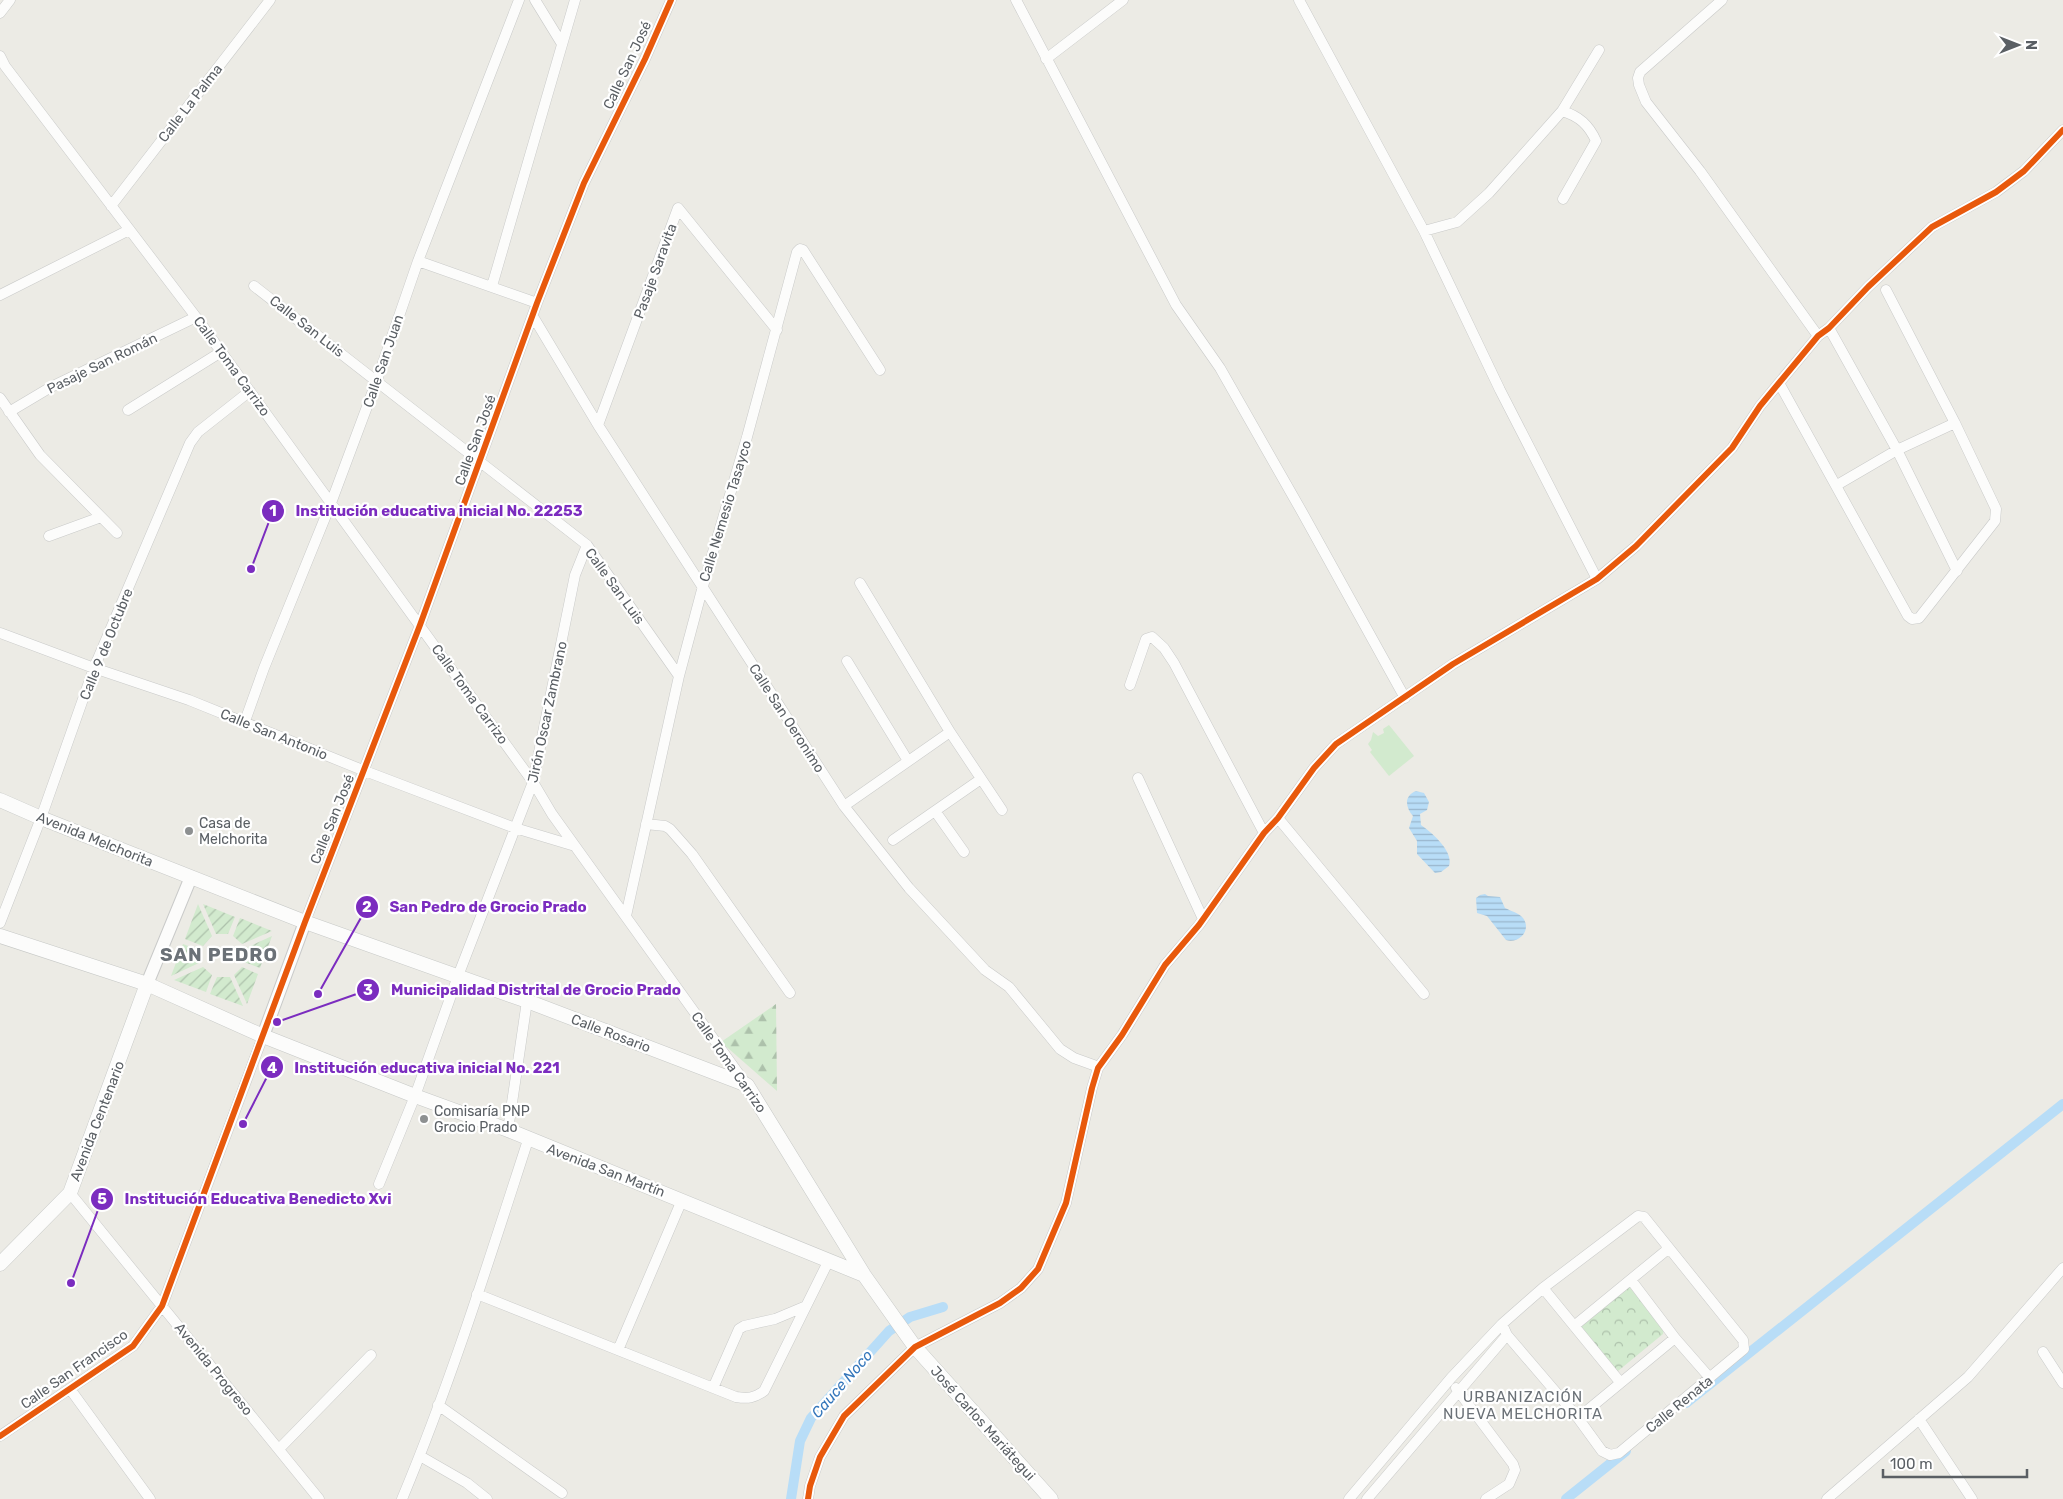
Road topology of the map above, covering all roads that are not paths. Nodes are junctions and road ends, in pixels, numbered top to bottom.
1 (10, 0) edge
2 (270, 0) edge
3 (519, 0) edge
4 (535, 0) edge
5 (575, 0) edge
6 (671, 0) edge
7 (1016, 0) edge
8 (1123, 0) edge
9 (1299, 0) edge
10 (1722, 0) edge
11 (0, 13) edge
12 (562, 44) junction
13 (1599, 50) dead end
14 (0, 56) edge
15 (1046, 59) junction
16 (3, 67) edge
17 (1562, 111) junction
18 (2063, 130) edge
19 (1563, 199) dead end
20 (110, 206) junction
21 (130, 230) junction
22 (1424, 231) junction
23 (418, 261) junction
24 (254, 286) dead end
25 (492, 286) junction
26 (1886, 290) dead end
27 (0, 295) edge
28 (538, 303) junction
29 (196, 317) junction
30 (534, 318) junction
31 (1829, 328) junction
32 (777, 330) junction
33 (1818, 336) junction
34 (221, 352) junction
35 (880, 370) dead end
36 (377, 380) junction
37 (1779, 383) junction
38 (250, 391) junction
39 (0, 398) edge
40 (128, 410) dead end
41 (9, 412) junction
42 (1955, 423) junction
43 (598, 426) junction
44 (1897, 450) junction
45 (481, 461) junction
46 (1837, 485) junction
47 (331, 504) junction
48 (101, 518) junction
49 (117, 533) dead end
50 (49, 536) dead end
51 (587, 546) junction
52 (1957, 571) junction
53 (1597, 579) junction
54 (860, 583) dead end
55 (702, 586) junction
56 (420, 626) junction
57 (0, 632) edge
58 (847, 662) dead end
59 (94, 668) junction
60 (679, 676) junction
61 (1130, 685) dead end
62 (1404, 698) junction
63 (245, 721) junction
64 (950, 732) junction
65 (908, 761) junction
66 (365, 771) junction
67 (1138, 778) dead end
68 (981, 779) junction
69 (533, 782) junction
70 (0, 800) edge
71 (844, 806) junction
72 (1002, 810) dead end
73 (935, 811) junction
74 (41, 818) junction
75 (1278, 818) junction
76 (646, 824) junction
77 (515, 828) junction
78 (1264, 833) junction
79 (894, 840) dead end
80 (575, 846) junction
81 (964, 852) dead end
82 (191, 877) junction
83 (626, 916) junction
84 (1203, 919) junction
85 (0, 922) edge
86 (305, 922) junction
87 (0, 936) edge
88 (458, 976) junction
89 (147, 984) junction
90 (790, 993) dead end
91 (1424, 994) dead end
92 (528, 1001) junction
93 (263, 1036) junction
94 (1099, 1067) junction
95 (747, 1085) junction
96 (415, 1096) junction
97 (508, 1130) junction
98 (528, 1140) junction
99 (379, 1184) dead end
100 (70, 1193) junction
101 (682, 1200) junction
102 (1668, 1249) junction
103 (829, 1260) junction
104 (0, 1264) edge
105 (2063, 1268) edge
106 (864, 1275) junction
107 (1631, 1280) junction
108 (1543, 1288) junction
109 (477, 1294) junction
110 (162, 1306) junction
111 (806, 1306) junction
112 (1502, 1324) junction
113 (1574, 1326) junction
114 (903, 1329) joint
115 (1507, 1334) junction
116 (1675, 1338) junction
117 (915, 1347) junction
118 (618, 1350) junction
119 (2043, 1352) dead end
120 (371, 1355) dead end
121 (1451, 1378) junction
122 (1710, 1378) junction
123 (1620, 1382) junction
124 (2063, 1383) edge
125 (713, 1388) junction
126 (70, 1389) junction
127 (1459, 1393) junction
128 (438, 1405) junction
129 (1578, 1418) junction
130 (1919, 1419) junction
131 (0, 1436) edge
132 (279, 1449) junction
133 (420, 1456) junction
134 (562, 1494) dead end
135 (150, 1499) edge
136 (319, 1499) edge
137 (402, 1499) edge
138 (487, 1499) edge
139 (808, 1499) edge
140 (1051, 1499) edge
141 (1349, 1499) edge
142 (1368, 1499) edge
143 (1486, 1499) edge
144 (1827, 1499) edge
145 (1972, 1499) edge

1 - 11 street
2 - 20 street, Calle La Palma
3 - 23 street, Calle San Juan
4 - 12 street
5 - 12 street
6 - 28 street, Calle San José
7 - 15 street
8 - 15 street
9 - 22 street
10 - 33 street
12 - 25 street
13 - 17 street
14 - 16 street, Calle Toma Carrizo
15 - 62 street
16 - 20 street, Calle Toma Carrizo
17 - 19 street
17 - 22 street
18 - 31 street
20 - 21 street, Calle Toma Carrizo
21 - 27 street
21 - 29 street, Calle Toma Carrizo
22 - 53 street
23 - 25 street
23 - 36 street, Calle San Juan
24 - 36 street, Calle San Luis
25 - 28 street
26 - 42 street
28 - 30 street, Calle San José
29 - 34 street, Calle Toma Carrizo
29 - 41 street, Pasaje San Román
30 - 43 street, Calle San Oeronimo
30 - 45 street, Calle San José
31 - 33 street
31 - 44 street
32 - 35 street, Calle Nemesio Tasayco
32 - 43 street, Pasaje Saravita
32 - 55 street, Calle Nemesio Tasayco
33 - 37 street
34 - 38 street, Calle Toma Carrizo
34 - 40 street
36 - 45 street, Calle San Luis
36 - 47 street, Calle San Juan
37 - 46 street
37 - 53 street
38 - 47 street, Calle Toma Carrizo
38 - 59 street, Calle 9 de Octubre
39 - 41 street
41 - 48 street
42 - 44 street
42 - 52 street
43 - 55 street, Calle San Oeronimo
44 - 46 street
44 - 52 street
45 - 51 street, Calle San Luis
45 - 56 street, Calle San José
46 - 52 street
47 - 56 street, Calle Toma Carrizo
47 - 63 street, Calle San Juan
48 - 49 street
48 - 50 street
51 - 60 street, Calle San Luis
51 - 69 street, Jirón Oscar Zambrano
53 - 62 street
54 - 64 street
55 - 60 street, Calle Nemesio Tasayco
55 - 71 street, Calle San Oeronimo
56 - 66 street, Calle San José
56 - 69 street, Calle Toma Carrizo
57 - 59 street, Calle San Antonio
58 - 65 street
59 - 63 street, Calle San Antonio
59 - 74 street, Calle 9 de Octubre
60 - 76 street, Calle Nemesio Tasayco
61 - 78 street
62 - 75 street
63 - 66 street, Calle San Antonio
64 - 65 street
64 - 68 street
65 - 71 street
66 - 77 street, Calle San Antonio
66 - 86 street, Calle San José
67 - 84 street
68 - 72 street
68 - 73 street
69 - 77 street, Jirón Oscar Zambrano
69 - 80 street, Calle Toma Carrizo
70 - 74 main road, Avenida Melchorita
71 - 94 street, Calle San Oeronimo
73 - 79 street
73 - 81 street
74 - 82 main road, Avenida Melchorita
74 - 85 street, Calle 9 de Octubre
75 - 78 street
75 - 91 street
76 - 83 street, Calle Nemesio Tasayco
76 - 90 street
77 - 80 street, Calle San Antonio
77 - 88 street, Jirón Oscar Zambrano
78 - 84 street
80 - 83 street, Calle Toma Carrizo
82 - 86 main road, Avenida Melchorita
82 - 89 street
83 - 95 street, Calle Toma Carrizo
84 - 94 street
86 - 88 main road, Calle Rosario
86 - 93 street, Calle San José
87 - 89 main road, Avenida San Martín
88 - 92 main road, Calle Rosario
88 - 96 street, Jirón Oscar Zambrano
89 - 93 main road, Avenida San Martín
89 - 100 main road, Avenida Centenario
92 - 95 main road, Calle Rosario
92 - 97 street
93 - 96 main road, Avenida San Martín
93 - 110 street, Calle San Francisco
94 - 117 street
95 - 106 main road, Calle Toma Carrizo
96 - 97 main road, Avenida San Martín
96 - 99 street, Jirón Oscar Zambrano
97 - 98 main road, Avenida San Martín
98 - 101 main road, Avenida San Martín
98 - 109 street
100 - 104 main road, Avenida Centenario
100 - 110 street, Avenida Progreso
101 - 103 main road, Avenida San Martín
101 - 118 street
102 - 107 street
102 - 108 street
102 - 122 street, Calle Renata
103 - 106 main road, Avenida San Martín
103 - 111 street
105 - 130 street
106 - 114 main road, Calle Toma Carrizo
107 - 113 street
107 - 116 street
108 - 112 street
108 - 113 street
109 - 118 street
109 - 128 street
110 - 126 street, Calle San Francisco
110 - 132 street, Avenida Progreso
111 - 125 street
111 - 125 street
112 - 115 street
112 - 121 street
113 - 123 street
114 - 117 main road, José Carlos Mariátegui
115 - 127 street
115 - 129 street
116 - 122 street
116 - 123 street
117 - 139 street
117 - 140 main road, José Carlos Mariátegui
118 - 125 street
119 - 124 street
120 - 132 street
121 - 127 street
121 - 141 street
122 - 129 street, Calle Renata
123 - 129 street
126 - 131 street, Calle San Francisco
126 - 135 street
127 - 142 street
127 - 143 street
128 - 133 street
128 - 134 street
130 - 144 street
130 - 145 street
132 - 136 street, Avenida Progreso
133 - 137 street
133 - 138 street

